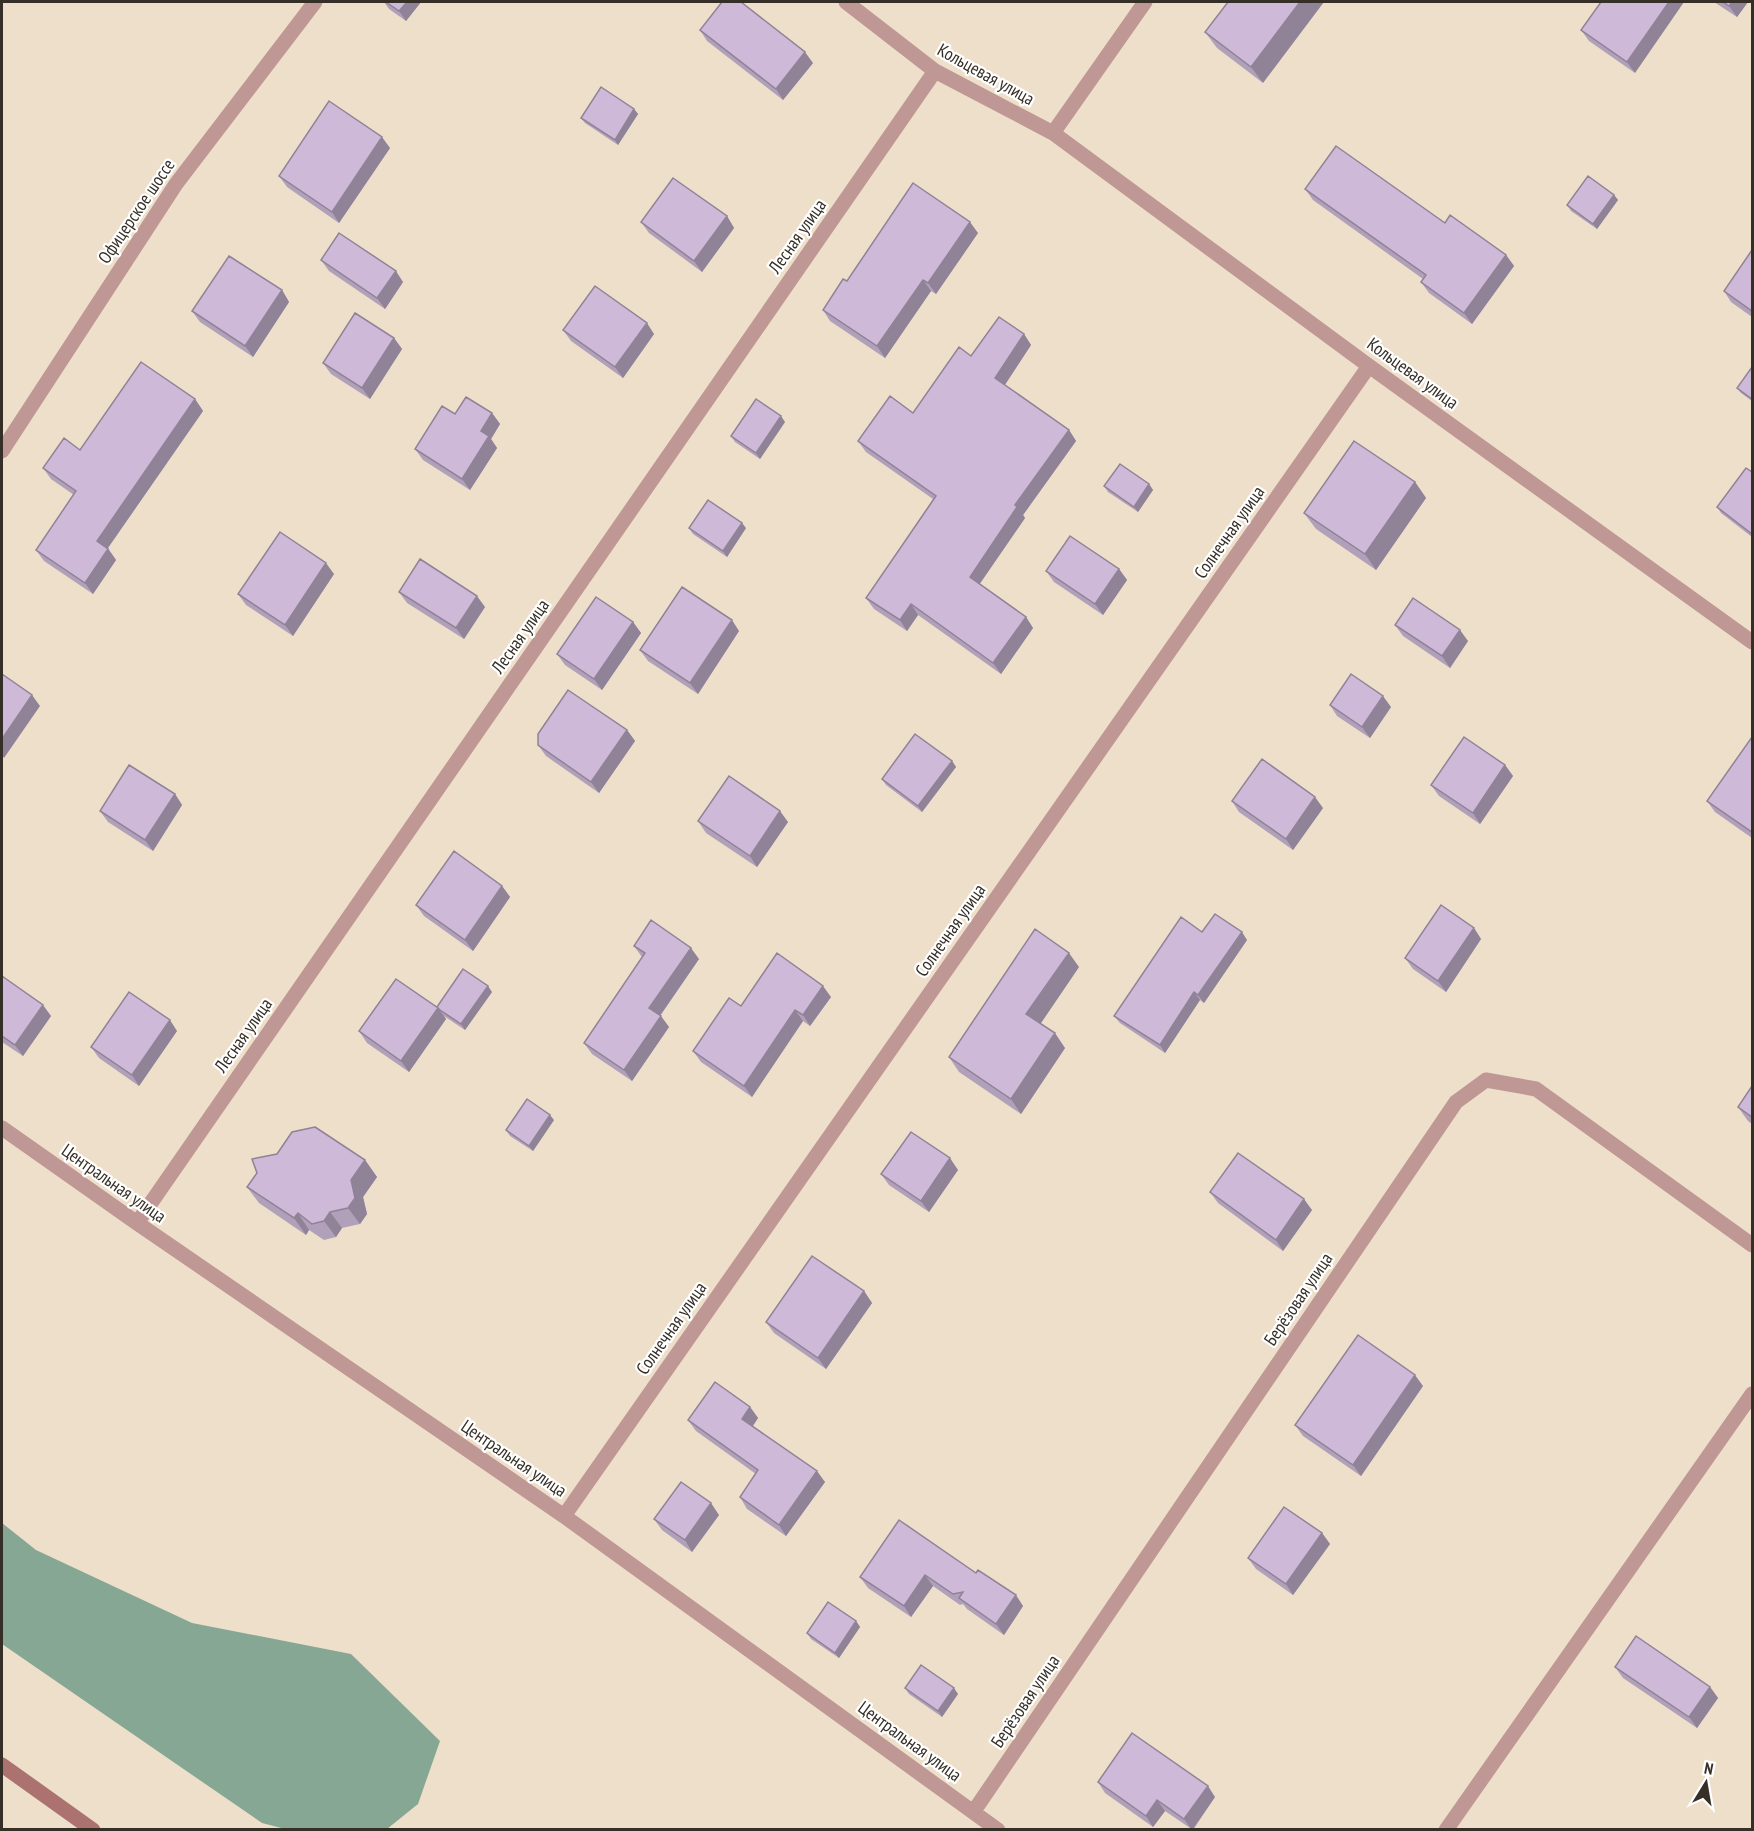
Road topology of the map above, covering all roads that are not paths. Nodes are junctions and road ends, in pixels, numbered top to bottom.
1 (315, 2) edge
2 (846, 2) edge
3 (1145, 2) edge
4 (935, 71) junction
5 (1053, 132) junction
6 (1369, 366) junction
7 (2, 451) edge
8 (1752, 642) edge
9 (2, 1128) edge
10 (137, 1223) junction
11 (1752, 1245) edge
12 (1752, 1394) edge
13 (564, 1516) junction
14 (2, 1765) edge
15 (974, 1811) junction
16 (93, 1830) edge
17 (998, 1830) edge
18 (1446, 1830) edge

1 - 7 street, Офицерское шоссе
2 - 4 street, Кольцевая улица
3 - 5 street
4 - 5 street, Кольцевая улица
4 - 10 street, Лесная улица
5 - 6 street, Кольцевая улица
6 - 8 street, Кольцевая улица
6 - 13 street, Солнечная улица
9 - 10 street, Центральная улица
10 - 13 street, Центральная улица
11 - 15 street, Берёзовая улица
12 - 18 street
13 - 15 street, Центральная улица
14 - 16 main road
15 - 17 street, Центральная улица

